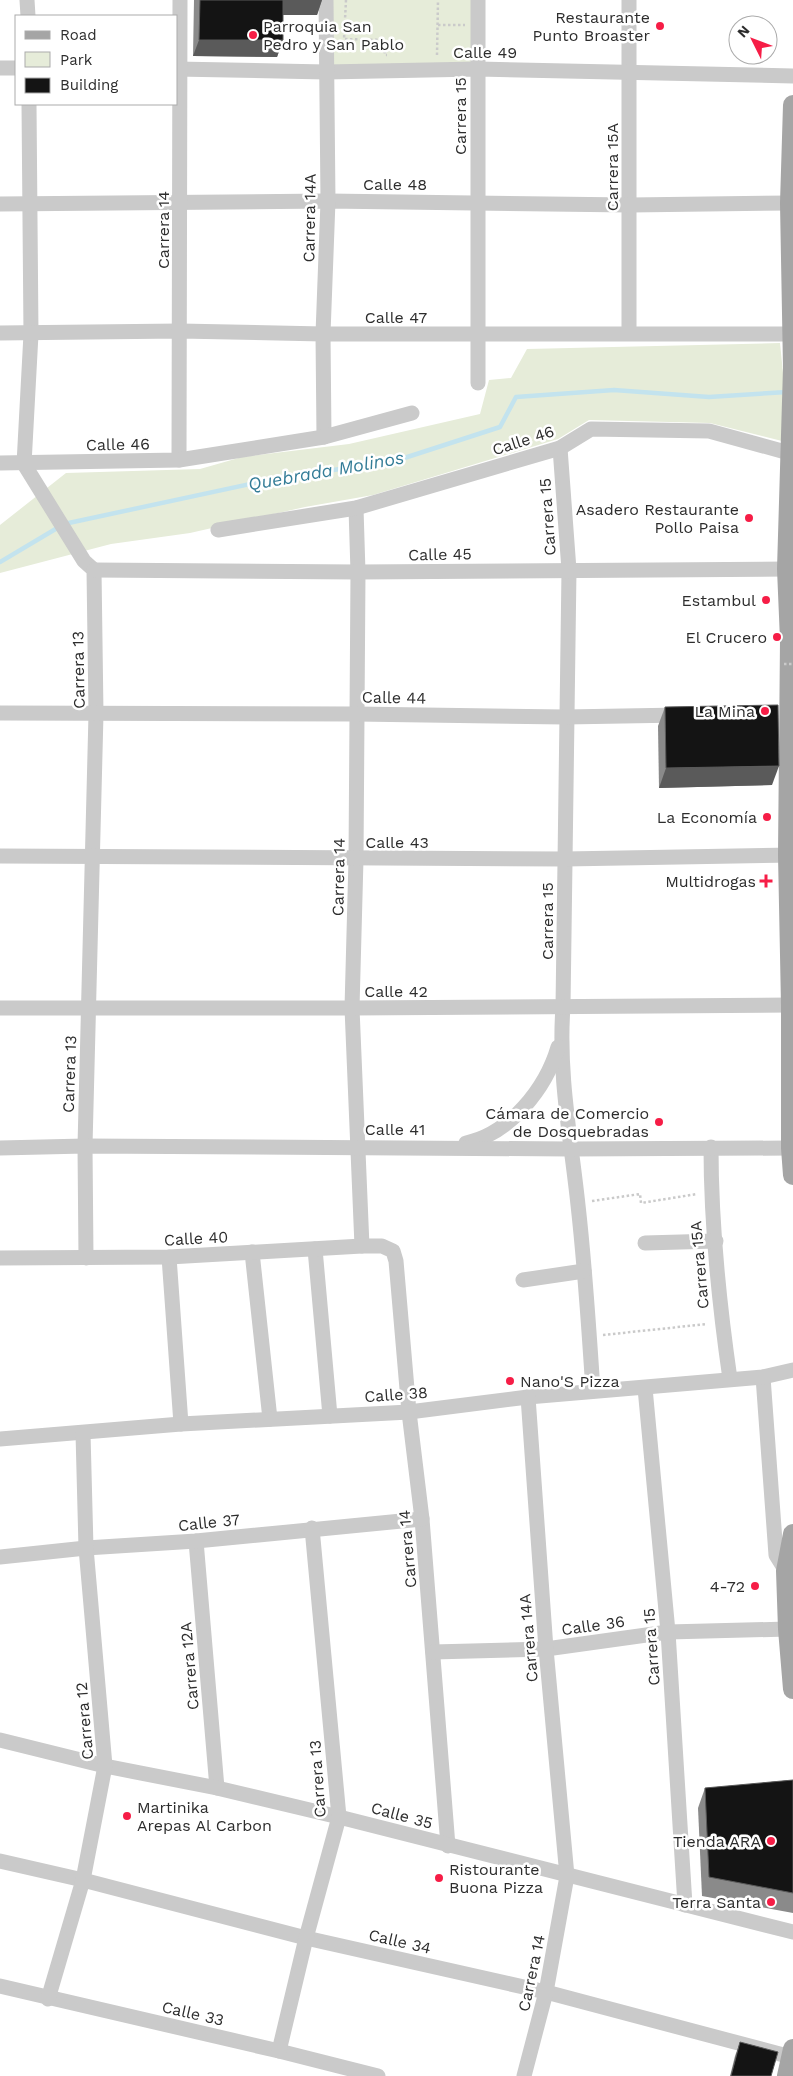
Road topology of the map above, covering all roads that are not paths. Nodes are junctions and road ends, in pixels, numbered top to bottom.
1 (27, 0) edge
2 (180, 0) edge
3 (326, 0) edge
4 (478, 0) edge
5 (629, 0) edge
6 (28, 15) edge
7 (0, 68) edge
8 (15, 68) edge
9 (178, 69) edge
10 (478, 69) junction
11 (326, 72) junction
12 (630, 72) junction
13 (793, 76) edge
14 (29, 105) edge
15 (793, 105) edge
16 (328, 201) junction
17 (478, 202) junction
18 (181, 203) junction
19 (790, 203) junction
20 (0, 204) edge
21 (28, 204) junction
22 (630, 205) junction
23 (180, 331) junction
24 (0, 333) edge
25 (629, 333) junction
26 (31, 334) junction
27 (324, 334) junction
28 (478, 334) junction
29 (792, 334) junction
30 (792, 368) edge
31 (478, 383) dead end
32 (412, 414) dead end
33 (324, 437) junction
34 (560, 448) junction
35 (789, 453) junction
36 (178, 460) junction
37 (0, 463) edge
38 (24, 464) junction
39 (356, 508) junction
40 (218, 530) dead end
41 (787, 569) junction
42 (94, 570) junction
43 (569, 570) junction
44 (358, 572) junction
45 (783, 712) junction
46 (0, 713) edge
47 (96, 714) junction
48 (356, 714) junction
49 (691, 714) edge
50 (565, 717) junction
51 (793, 744) edge
52 (790, 855) edge
53 (0, 856) edge
54 (94, 856) junction
55 (356, 859) junction
56 (564, 859) junction
57 (791, 1005) junction
58 (564, 1007) junction
59 (0, 1008) edge
60 (89, 1008) junction
61 (352, 1008) junction
62 (561, 1036) junction
63 (85, 1146) junction
64 (358, 1146) junction
65 (444, 1146) junction
66 (711, 1147) junction
67 (0, 1148) edge
68 (791, 1148) junction
69 (570, 1149) junction
70 (793, 1175) edge
71 (716, 1241) junction
72 (645, 1243) dead end
73 (362, 1246) junction
74 (316, 1249) junction
75 (393, 1251) joint
76 (252, 1252) junction
77 (169, 1257) junction
78 (0, 1258) edge
79 (86, 1258) junction
80 (584, 1270) junction
81 (523, 1280) dead end
82 (793, 1370) edge
83 (763, 1377) junction
84 (730, 1380) junction
85 (645, 1388) junction
86 (593, 1392) junction
87 (528, 1397) junction
88 (409, 1412) junction
89 (330, 1416) junction
90 (270, 1419) junction
91 (181, 1424) junction
92 (83, 1433) junction
93 (0, 1439) edge
94 (422, 1518) junction
95 (312, 1528) junction
96 (793, 1534) edge
97 (196, 1542) junction
98 (86, 1548) junction
99 (0, 1557) edge
100 (786, 1571) junction
101 (788, 1629) junction
102 (668, 1632) junction
103 (546, 1649) junction
104 (433, 1652) junction
105 (793, 1689) edge
106 (0, 1740) edge
107 (106, 1766) junction
108 (217, 1788) junction
109 (339, 1817) junction
110 (448, 1846) junction
111 (0, 1862) edge
112 (567, 1876) junction
113 (83, 1880) junction
114 (686, 1904) junction
115 (793, 1932) edge
116 (306, 1938) junction
117 (0, 1986) edge
118 (546, 1992) junction
119 (48, 1999) junction
120 (279, 2050) junction
121 (790, 2061) edge
122 (378, 2076) edge
123 (524, 2076) edge

1 - 6 street
2 - 9 street, Carrera 14
3 - 11 street, Carrera 14A
4 - 10 street, Carrera 15
5 - 12 street, Carrera 15A
7 - 8 street
9 - 11 street, Calle 49
9 - 18 street, Carrera 14
10 - 11 street, Calle 49
10 - 12 street, Calle 49
10 - 17 street, Carrera 15
11 - 16 street, Carrera 14A
12 - 13 street, Calle 49
12 - 22 street, Carrera 15A
14 - 21 street
15 - 19 main road
16 - 17 street, Calle 48
16 - 18 street, Calle 48
16 - 27 street, Carrera 14A
17 - 22 street, Calle 48
17 - 28 street, Carrera 15
18 - 21 street, Calle 48
18 - 23 street, Carrera 14
19 - 22 street, Calle 48
19 - 29 main road
20 - 21 street, Calle 48
21 - 26 street
22 - 25 street, Carrera 15A
23 - 26 street, Calle 47
23 - 27 street, Calle 47
23 - 36 street, Carrera 14
24 - 26 street, Calle 47
25 - 28 street, Calle 47
25 - 29 street, Calle 47
26 - 38 street
27 - 28 street, Calle 47
27 - 33 street, Carrera 14A
28 - 31 street, Carrera 15
29 - 30 main road
30 - 35 main road
32 - 33 street, Calle 46
33 - 36 street, Calle 46
34 - 35 street, Calle 46
34 - 39 street, Calle 46
34 - 43 street, Carrera 15
35 - 41 main road
36 - 38 street, Calle 46
37 - 38 street, Calle 46
38 - 42 street
39 - 40 street, Calle 46
39 - 44 street, Carrera 14
41 - 43 street, Calle 45
41 - 45 main road
42 - 44 street, Calle 45
42 - 47 street, Carrera 13
43 - 44 street, Calle 45
43 - 50 street, Carrera 15
44 - 48 street, Carrera 14
45 - 51 main road
45 - 52 main road
46 - 47 street, Calle 44
47 - 48 street, Calle 44
47 - 54 street, Carrera 13
48 - 50 street, Calle 44
48 - 55 street, Carrera 14
49 - 50 street, Calle 44
50 - 56 street, Carrera 15
52 - 56 street, Calle 43
52 - 57 main road
53 - 54 street, Calle 43
54 - 55 street, Calle 43
54 - 60 street, Carrera 13
55 - 56 street, Calle 43
55 - 61 street, Carrera 14
56 - 58 street, Carrera 15
57 - 58 street, Calle 42
57 - 68 main road
58 - 61 street, Calle 42
58 - 62 street, Carrera 15
59 - 60 street, Calle 42
60 - 61 street, Calle 42
60 - 63 street, Carrera 13
61 - 64 street, Carrera 14
62 - 65 street
62 - 69 street, Carrera 15
63 - 64 street, Calle 41
63 - 67 street, Calle 41
63 - 79 street, Carrera 13
64 - 65 street, Calle 41
64 - 73 street, Carrera 14
65 - 69 street, Calle 41
66 - 68 street, Calle 41
66 - 69 street, Calle 41
66 - 71 street, Carrera 15A
68 - 70 main road
69 - 80 street, Carrera 15
71 - 72 street
71 - 84 street, Carrera 15A
73 - 74 street, Calle 40
73 - 75 street, Calle 40
74 - 76 street, Calle 40
74 - 89 street
75 - 88 street, Carrera 14
76 - 77 street, Calle 40
76 - 90 street
77 - 79 street, Calle 40
77 - 91 street
78 - 79 street, Calle 40
80 - 81 street
80 - 86 street, Carrera 15
82 - 83 street, Calle 38
83 - 84 street, Calle 38
83 - 100 street
84 - 85 street, Calle 38
85 - 86 street, Calle 38
85 - 102 street, Carrera 15
86 - 87 street, Calle 38
87 - 88 street, Calle 38
87 - 103 street, Carrera 14A
88 - 89 street, Calle 38
88 - 94 street, Carrera 14
89 - 90 street, Calle 38
90 - 91 street, Calle 38
91 - 92 street, Calle 38
92 - 93 street, Calle 38
92 - 98 street, Carrera 12
94 - 95 street, Calle 37
94 - 104 street, Carrera 14
95 - 97 street, Calle 37
95 - 109 street, Carrera 13
96 - 100 main road
97 - 98 street, Calle 37
97 - 108 street, Carrera 12A
98 - 99 street, Calle 37
98 - 107 street, Carrera 12
100 - 101 main road
101 - 102 street, Calle 36
101 - 105 main road
102 - 103 street, Calle 36
102 - 114 street, Carrera 15
103 - 104 street, Calle 36
103 - 112 street, Carrera 14A
104 - 110 street, Carrera 14
106 - 107 street, Calle 35
107 - 108 street, Calle 35
107 - 113 street, Carrera 12
108 - 109 street, Calle 35
109 - 110 street, Calle 35
109 - 116 street, Carrera 13
110 - 112 street, Calle 35
111 - 113 street, Calle 34
112 - 114 street, Calle 35
112 - 118 street, Carrera 14
113 - 116 street, Calle 34
113 - 119 street, Carrera 12
114 - 115 street, Calle 35
116 - 118 street, Calle 34
116 - 120 street, Carrera 13
117 - 119 street, Calle 33
118 - 121 street, Calle 34
118 - 123 street, Carrera 14
119 - 120 street, Calle 33
120 - 122 street, Calle 33

